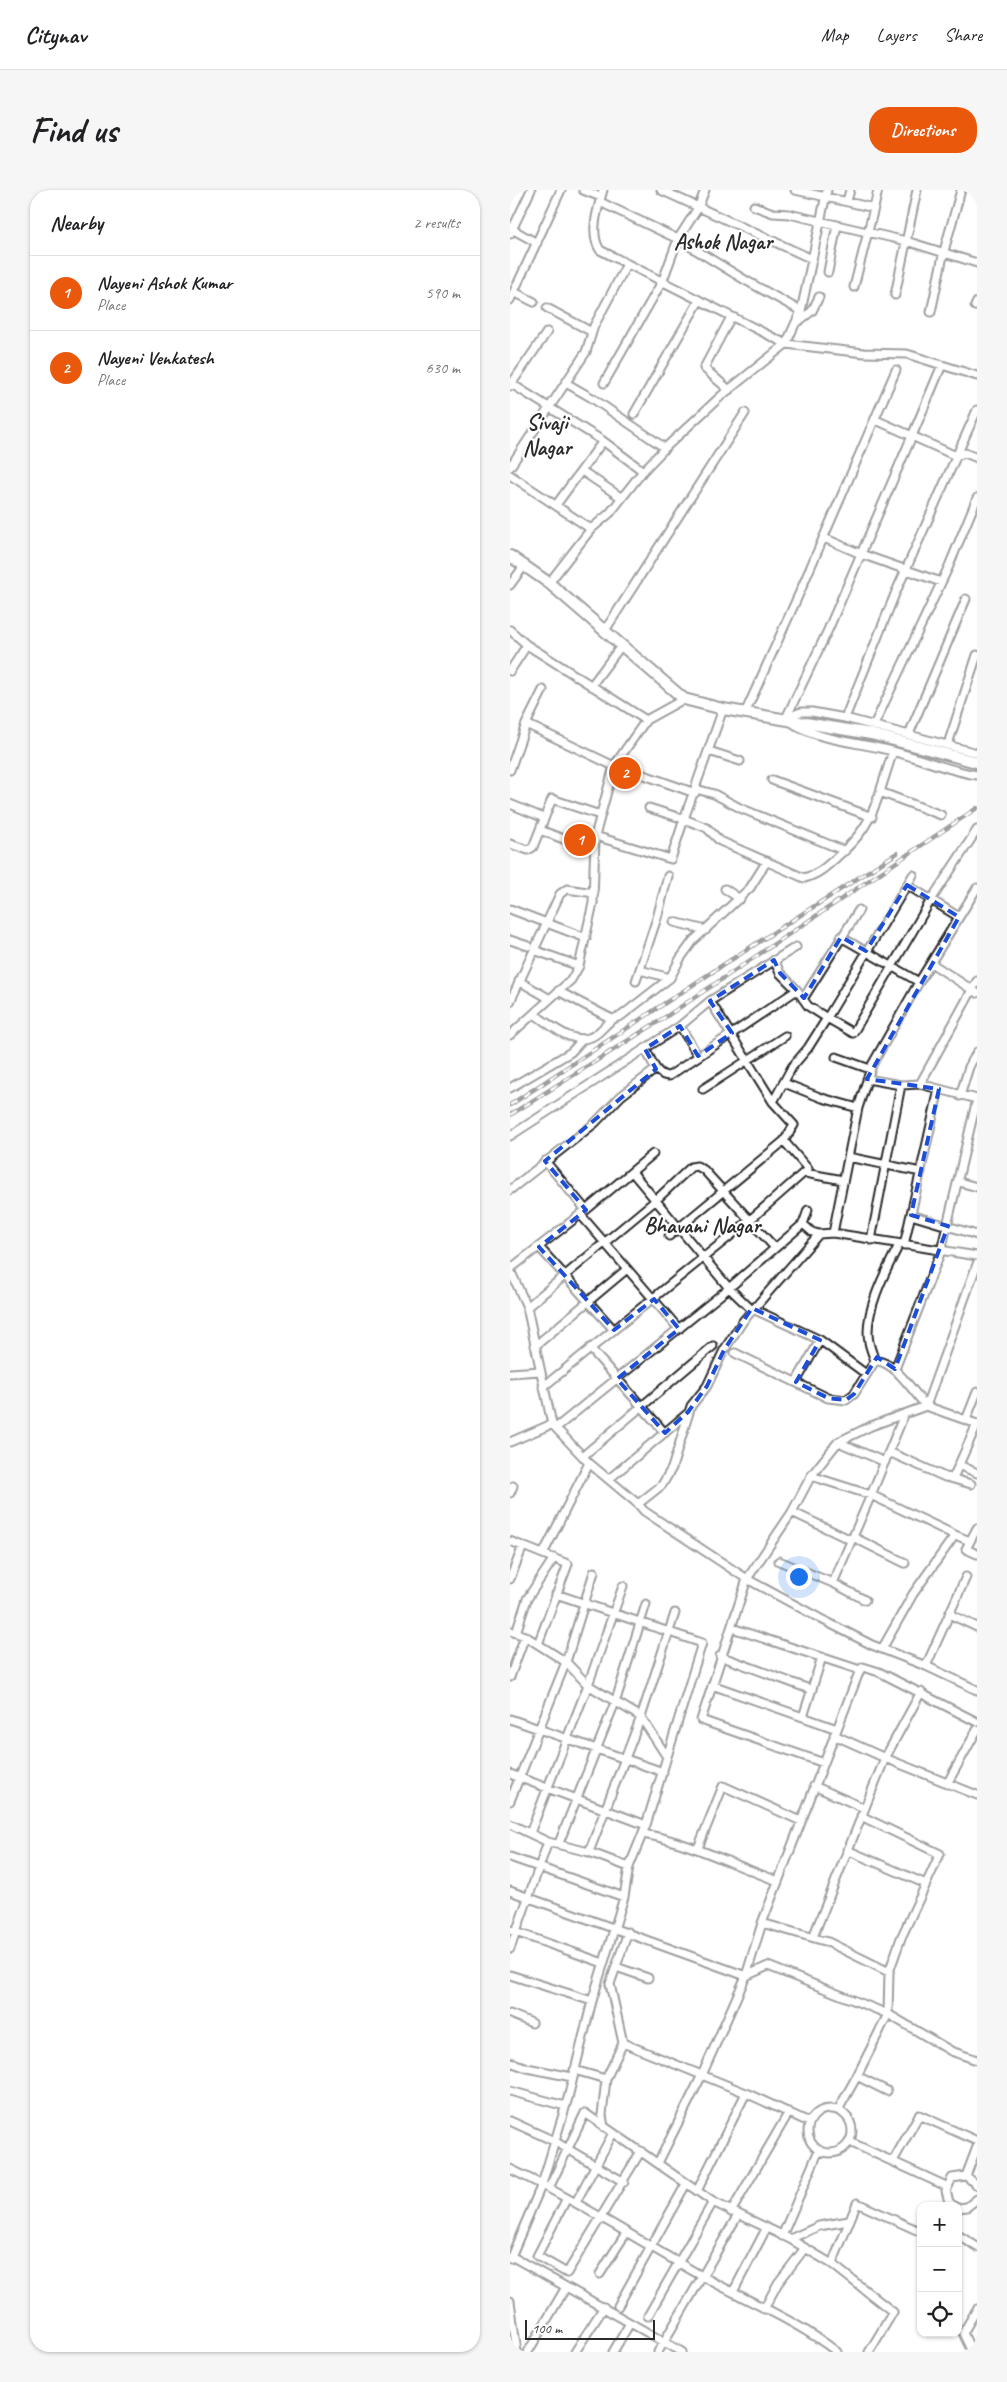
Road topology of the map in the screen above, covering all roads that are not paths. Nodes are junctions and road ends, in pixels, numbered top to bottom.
1 (530, 190) edge
2 (561, 190) edge
3 (583, 190) edge
4 (661, 190) edge
5 (705, 190) edge
6 (795, 190) edge
7 (850, 190) edge
8 (878, 190) edge
9 (917, 190) edge
10 (961, 190) edge
11 (673, 193) edge
12 (827, 193) edge
13 (602, 196) edge
14 (847, 201) junction
15 (754, 206) dead end
16 (698, 208) junction
17 (874, 208) junction
18 (819, 221) junction
19 (837, 225) junction
20 (511, 230) edge
21 (867, 233) junction
22 (678, 239) junction
23 (906, 240) junction
24 (538, 243) junction
25 (944, 251) junction
26 (812, 259) junction
27 (977, 263) edge
28 (626, 264) junction
29 (828, 272) dead end
30 (663, 280) junction
31 (854, 287) dead end
32 (514, 292) junction
33 (895, 295) dead end
34 (819, 297) dead end
35 (510, 300) edge
36 (699, 301) junction
37 (534, 302) dead end
38 (547, 308) dead end
39 (801, 311) junction
40 (931, 312) dead end
41 (731, 317) junction
42 (796, 323) junction
43 (547, 332) dead end
44 (592, 332) junction
45 (786, 344) junction
46 (942, 365) junction
47 (896, 370) dead end
48 (977, 376) edge
49 (566, 383) junction
50 (604, 383) dead end
51 (510, 385) edge
52 (729, 390) junction
53 (549, 408) junction
54 (977, 410) edge
55 (745, 413) dead end
56 (634, 414) dead end
57 (876, 420) junction
58 (912, 436) junction
59 (602, 441) junction
60 (665, 448) junction
61 (956, 456) junction
62 (977, 458) edge
63 (510, 467) edge
64 (582, 471) junction
65 (643, 471) junction
66 (510, 475) edge
67 (622, 498) junction
68 (977, 498) edge
69 (556, 505) junction
70 (969, 517) junction
71 (977, 520) edge
72 (590, 529) junction
73 (824, 538) junction
74 (861, 554) junction
75 (510, 556) edge
76 (524, 566) junction
77 (906, 570) junction
78 (941, 582) junction
79 (549, 583) junction
80 (510, 585) edge
81 (966, 600) dead end
82 (510, 630) edge
83 (604, 632) junction
84 (527, 645) junction
85 (621, 646) junction
86 (977, 655) edge
87 (510, 671) edge
88 (591, 686) junction
89 (543, 690) dead end
90 (684, 699) junction
91 (723, 709) junction
92 (745, 713) junction
93 (786, 718) junction
94 (845, 718) junction
95 (646, 720) junction
96 (526, 724) junction
97 (874, 725) junction
98 (909, 734) junction
99 (948, 744) junction
100 (710, 751) junction
101 (893, 751) junction
102 (976, 757) edge
103 (740, 761) dead end
104 (614, 766) junction
105 (510, 770) edge
106 (644, 775) dead end
107 (977, 775) edge
108 (772, 780) dead end
109 (695, 791) junction
110 (880, 792) junction
111 (510, 804) edge
112 (649, 808) dead end
113 (600, 815) junction
114 (941, 815) dead end
115 (872, 817) junction
116 (544, 818) junction
117 (684, 819) junction
118 (540, 830) junction
119 (977, 831) edge
120 (595, 836) junction
121 (566, 840) dead end
122 (510, 844) edge
123 (845, 851) junction
124 (767, 861) junction
125 (913, 875) dead end
126 (668, 876) dead end
127 (907, 885) junction
128 (977, 888) edge
129 (725, 889) dead end
130 (594, 894) junction
131 (740, 899) junction
132 (931, 900) junction
133 (974, 900) edge
134 (510, 909) edge
135 (859, 910) dead end
136 (959, 917) junction
137 (546, 922) junction
138 (674, 922) dead end
139 (706, 930) junction
140 (586, 938) junction
141 (841, 938) junction
142 (510, 940) edge
143 (796, 947) dead end
144 (531, 948) junction
145 (866, 951) junction
146 (774, 960) junction
147 (931, 964) junction
148 (579, 966) junction
149 (892, 967) junction
150 (640, 970) junction
151 (670, 978) junction
152 (977, 981) edge
153 (636, 982) dead end
154 (919, 982) junction
155 (515, 984) edge
156 (797, 990) junction
157 (558, 991) junction
158 (974, 991) edge
159 (550, 999) junction
160 (803, 1000) junction
161 (710, 1001) junction
162 (510, 1002) edge
163 (534, 1014) junction
164 (612, 1018) junction
165 (827, 1018) junction
166 (680, 1026) junction
167 (732, 1033) junction
168 (510, 1035) edge
169 (785, 1036) dead end
170 (583, 1039) junction
171 (645, 1049) junction
172 (977, 1052) edge
173 (698, 1056) junction
174 (836, 1057) dead end
175 (748, 1062) junction
176 (656, 1069) junction
177 (870, 1069) junction
178 (867, 1079) junction
179 (784, 1083) junction
180 (920, 1084) junction
181 (901, 1085) junction
182 (510, 1088) edge
183 (703, 1089) dead end
184 (939, 1089) junction
185 (960, 1096) junction
186 (977, 1099) edge
187 (773, 1102) junction
188 (858, 1108) junction
189 (510, 1136) edge
190 (784, 1141) junction
191 (968, 1144) junction
192 (977, 1145) edge
193 (653, 1154) dead end
194 (848, 1157) junction
195 (545, 1161) junction
196 (884, 1164) junction
197 (632, 1172) junction
198 (921, 1172) junction
199 (805, 1173) junction
200 (843, 1180) junction
201 (958, 1182) junction
202 (977, 1188) edge
203 (510, 1190) edge
204 (724, 1191) junction
205 (656, 1200) junction
206 (808, 1210) dead end
207 (583, 1212) junction
208 (911, 1215) junction
209 (750, 1220) junction
210 (803, 1224) junction
211 (948, 1226) junction
212 (679, 1228) junction
213 (819, 1234) junction
214 (833, 1234) junction
215 (669, 1236) dead end
216 (977, 1236) edge
217 (871, 1240) junction
218 (604, 1242) junction
219 (902, 1245) junction
220 (539, 1247) junction
221 (775, 1248) junction
222 (941, 1251) junction
223 (977, 1256) edge
224 (704, 1257) junction
225 (977, 1264) edge
226 (628, 1269) junction
227 (510, 1270) edge
228 (565, 1275) junction
229 (729, 1288) junction
230 (654, 1299) junction
231 (589, 1302) junction
232 (527, 1306) junction
233 (752, 1309) junction
234 (680, 1329) junction
235 (614, 1330) junction
236 (820, 1340) junction
237 (535, 1346) junction
238 (714, 1346) dead end
239 (590, 1348) junction
240 (736, 1353) dead end
241 (875, 1361) junction
242 (895, 1369) junction
243 (540, 1371) junction
244 (510, 1373) edge
245 (866, 1374) junction
246 (617, 1379) junction
247 (796, 1382) junction
248 (543, 1387) junction
249 (977, 1392) edge
250 (926, 1406) junction
251 (641, 1407) junction
252 (688, 1412) junction
253 (904, 1415) junction
254 (966, 1420) junction
255 (977, 1424) edge
256 (555, 1426) junction
257 (665, 1433) junction
258 (510, 1442) edge
259 (838, 1442) junction
260 (889, 1452) junction
261 (583, 1456) junction
262 (885, 1462) junction
263 (588, 1463) junction
264 (959, 1464) junction
265 (977, 1473) edge
266 (811, 1476) junction
267 (950, 1478) junction
268 (609, 1479) junction
269 (971, 1484) dead end
270 (513, 1486) dead end
271 (510, 1494) edge
272 (871, 1495) junction
273 (638, 1504) junction
274 (792, 1512) junction
275 (977, 1528) edge
276 (955, 1535) junction
277 (852, 1538) junction
278 (510, 1540) edge
279 (970, 1541) junction
280 (523, 1546) junction
281 (543, 1554) junction
282 (977, 1554) edge
283 (554, 1558) junction
284 (779, 1561) dead end
285 (905, 1563) dead end
286 (594, 1572) dead end
287 (966, 1577) dead end
288 (510, 1579) edge
289 (748, 1579) junction
290 (833, 1583) junction
291 (623, 1586) dead end
292 (556, 1594) junction
293 (866, 1600) dead end
294 (584, 1604) junction
295 (646, 1604) dead end
296 (614, 1613) junction
297 (675, 1613) dead end
298 (949, 1614) junction
299 (640, 1622) junction
300 (732, 1628) junction
301 (977, 1628) edge
302 (513, 1632) edge
303 (669, 1632) junction
304 (525, 1636) junction
305 (538, 1644) junction
306 (882, 1649) junction
307 (720, 1656) junction
308 (822, 1658) junction
309 (566, 1662) junction
310 (926, 1666) junction
311 (512, 1668) edge
312 (860, 1670) junction
313 (510, 1677) edge
314 (588, 1685) junction
315 (712, 1685) junction
316 (812, 1690) junction
317 (977, 1690) edge
318 (920, 1692) junction
319 (616, 1700) junction
320 (641, 1717) junction
321 (803, 1717) junction
322 (510, 1719) edge
323 (977, 1722) edge
324 (539, 1729) junction
325 (977, 1730) edge
326 (835, 1732) junction
327 (567, 1739) junction
328 (596, 1748) junction
329 (667, 1757) junction
330 (624, 1758) junction
331 (885, 1758) junction
332 (824, 1763) junction
333 (663, 1772) junction
334 (510, 1774) edge
335 (519, 1777) junction
336 (947, 1784) junction
337 (814, 1786) junction
338 (548, 1788) junction
339 (977, 1795) edge
340 (577, 1798) junction
341 (510, 1801) edge
342 (864, 1808) junction
343 (606, 1809) junction
344 (861, 1816) junction
345 (801, 1821) junction
346 (510, 1824) edge
347 (646, 1825) junction
348 (530, 1833) junction
349 (642, 1834) junction
350 (548, 1842) junction
351 (559, 1843) junction
352 (698, 1848) junction
353 (847, 1850) junction
354 (589, 1852) junction
355 (510, 1857) edge
356 (539, 1867) junction
357 (629, 1867) junction
358 (778, 1881) junction
359 (926, 1884) junction
360 (510, 1891) edge
361 (528, 1897) junction
362 (624, 1897) junction
363 (762, 1923) junction
364 (614, 1927) junction
365 (513, 1931) edge
366 (628, 1932) junction
367 (813, 1938) junction
368 (510, 1949) edge
369 (603, 1963) junction
370 (616, 1967) junction
371 (889, 1972) junction
372 (510, 1975) edge
373 (746, 1976) junction
374 (648, 1978) dead end
375 (592, 2001) junction
376 (510, 2014) edge
377 (888, 2014) junction
378 (532, 2022) dead end
379 (623, 2043) junction
380 (977, 2060) edge
381 (510, 2062) edge
382 (573, 2074) junction
383 (702, 2075) junction
384 (857, 2076) junction
385 (606, 2080) junction
386 (510, 2091) edge
387 (887, 2092) dead end
388 (746, 2093) junction
389 (565, 2106) junction
390 (838, 2110) junction
391 (789, 2112) junction
392 (510, 2121) edge
393 (809, 2122) junction
394 (604, 2127) junction
395 (613, 2133) junction
396 (554, 2141) junction
397 (977, 2141) edge
398 (850, 2142) junction
399 (977, 2147) edge
400 (568, 2149) junction
401 (819, 2150) junction
402 (641, 2151) junction
403 (893, 2161) junction
404 (658, 2163) junction
405 (596, 2165) junction
406 (510, 2169) edge
407 (966, 2176) junction
408 (624, 2182) junction
409 (686, 2184) junction
410 (977, 2185) edge
411 (546, 2186) junction
412 (946, 2186) junction
413 (697, 2192) junction
414 (567, 2198) junction
415 (976, 2201) edge
416 (576, 2202) junction
417 (713, 2202) junction
418 (949, 2202) edge
419 (962, 2208) edge
420 (735, 2214) junction
421 (601, 2217) junction
422 (849, 2221) junction
423 (766, 2229) junction
424 (917, 2230) edge
425 (626, 2233) junction
426 (782, 2236) junction
427 (962, 2238) edge
428 (790, 2239) junction
429 (652, 2247) junction
430 (977, 2247) edge
431 (805, 2248) junction
432 (511, 2258) edge
433 (680, 2263) junction
434 (832, 2264) junction
435 (600, 2274) dead end
436 (704, 2277) junction
437 (566, 2287) junction
438 (733, 2292) junction
439 (510, 2301) edge
440 (618, 2306) dead end
441 (604, 2307) junction
442 (764, 2309) junction
443 (977, 2309) edge
444 (648, 2316) dead end
445 (630, 2324) junction
446 (664, 2342) junction
447 (517, 2352) edge
448 (528, 2352) edge
449 (575, 2352) edge
450 (613, 2352) edge
451 (658, 2352) edge
452 (682, 2352) edge
453 (837, 2352) edge
454 (869, 2352) edge
455 (972, 2352) edge

1 - 20 street
2 - 24 street
3 - 13 street
4 - 11 street
5 - 16 street
6 - 12 street
7 - 14 street
8 - 17 street
9 - 23 street
10 - 25 street
11 - 16 street
12 - 14 street
12 - 18 street
13 - 22 street
13 - 28 street
14 - 17 street
15 - 18 street
16 - 22 street
16 - 26 street
17 - 21 street
18 - 19 street
18 - 26 street
19 - 21 street
19 - 29 street
20 - 24 street
21 - 23 street
21 - 31 street
22 - 30 street
22 - 39 street
23 - 25 street
23 - 33 street
24 - 32 street
25 - 27 street
25 - 40 street
26 - 39 street
28 - 30 street
28 - 44 street
30 - 36 street
30 - 50 street
32 - 35 street
32 - 37 street
34 - 42 street
36 - 41 street
36 - 56 street
38 - 44 street
39 - 42 street
41 - 45 street
41 - 52 street
42 - 45 street
43 - 51 street
44 - 49 street
45 - 46 street
45 - 52 street
46 - 48 street
46 - 58 street
47 - 57 street
49 - 53 street
49 - 60 street
51 - 53 street
52 - 60 street
53 - 59 street
53 - 63 street
54 - 61 street
55 - 83 street
57 - 58 street
57 - 73 street
58 - 61 street
58 - 74 street
59 - 64 street
59 - 65 street
60 - 65 street
61 - 62 street
61 - 77 street
64 - 67 street
64 - 69 street
65 - 67 street
66 - 69 street
67 - 72 street
68 - 70 street
69 - 72 street
70 - 71 street
70 - 78 street
72 - 79 street
73 - 74 street
73 - 92 street
74 - 77 street
74 - 93 street
75 - 76 street
76 - 79 street
76 - 80 street
77 - 78 street
77 - 94 street
78 - 97 street
79 - 83 street
81 - 98 street
82 - 84 street
83 - 85 street
84 - 87 street
84 - 88 street
85 - 88 street
85 - 90 street
86 - 99 street
88 - 95 street
89 - 96 street
90 - 91 street
90 - 95 street
91 - 92 street
91 - 100 street
92 - 93 street
93 - 94 street
93 - 101 street
93 - 102 street
94 - 97 street
95 - 104 street
96 - 104 street
96 - 105 street
97 - 98 street
98 - 99 street
99 - 102 street
100 - 103 street
100 - 109 street
101 - 107 street
101 - 110 street
104 - 113 street
106 - 109 street
108 - 115 street
109 - 117 street
109 - 123 street
110 - 114 street
110 - 115 street
111 - 116 street
112 - 117 street
113 - 116 street
113 - 120 street
115 - 123 street
116 - 118 street
117 - 120 street
117 - 124 street
118 - 121 street
118 - 122 street
119 - 132 street
120 - 130 street
123 - 124 street
124 - 131 street
125 - 127 street
126 - 150 street
127 - 132 street
127 - 145 street
128 - 133 street
129 - 131 street
130 - 137 street
130 - 140 street
131 - 139 street
132 - 136 street
132 - 149 street
133 - 136 street
134 - 137 street
135 - 141 street
136 - 147 street
137 - 140 street
137 - 144 street
138 - 139 street
139 - 151 street
140 - 148 street
141 - 145 street
141 - 160 street
142 - 144 street
143 - 146 street
144 - 148 street
144 - 155 street
145 - 149 street
145 - 165 street
146 - 156 street
146 - 161 street
147 - 154 street
147 - 158 street
148 - 157 street
149 - 154 street
149 - 165 street
150 - 151 street
150 - 153 street
151 - 164 street
152 - 158 street
154 - 177 street
155 - 159 street
155 - 162 street
156 - 160 street
156 - 167 street
157 - 159 street
157 - 164 street
158 - 180 street
159 - 163 street
160 - 165 street
161 - 166 street
161 - 167 street
163 - 168 street
163 - 170 street
164 - 170 street
165 - 179 street
166 - 171 street
166 - 173 street
167 - 173 street
167 - 175 street
169 - 175 street
170 - 182 street
171 - 176 street
171 - 189 street
172 - 185 street
173 - 176 street
174 - 177 street
175 - 183 street
175 - 187 street
176 - 195 street
177 - 178 street
178 - 181 street
178 - 188 street
179 - 187 street
179 - 188 street
180 - 181 street
180 - 184 street
181 - 196 street
184 - 185 street
184 - 198 street
185 - 186 street
186 - 191 street
187 - 190 street
188 - 194 street
190 - 199 street
190 - 204 street
191 - 192 street
191 - 201 street
193 - 197 street
194 - 196 street
194 - 200 street
195 - 203 street
195 - 207 street
196 - 198 street
196 - 217 street
197 - 205 street
197 - 207 street
198 - 208 street
199 - 200 street
199 - 209 street
200 - 214 street
201 - 202 street
201 - 211 street
204 - 205 street
204 - 209 street
204 - 212 street
205 - 212 street
205 - 218 street
206 - 210 street
207 - 218 street
207 - 220 street
208 - 211 street
208 - 219 street
209 - 221 street
209 - 224 street
210 - 213 street
210 - 221 street
211 - 216 street
211 - 222 street
212 - 215 street
212 - 224 street
213 - 214 street
213 - 233 street
214 - 217 street
217 - 219 street
218 - 226 street
218 - 228 street
219 - 222 street
219 - 241 street
220 - 227 street
220 - 228 street
221 - 229 street
222 - 223 street
222 - 242 street
224 - 229 street
224 - 230 street
225 - 250 street
226 - 230 street
226 - 231 street
227 - 232 street
228 - 231 street
228 - 232 street
229 - 233 street
229 - 234 street
230 - 234 street
230 - 235 street
231 - 235 street
231 - 237 street
232 - 237 street
233 - 236 street
233 - 252 street
234 - 246 street
235 - 239 street
236 - 245 street
236 - 247 street
237 - 243 street
238 - 251 street
239 - 246 street
239 - 248 street
240 - 247 street
241 - 242 street
241 - 245 street
242 - 250 street
243 - 244 street
243 - 248 street
245 - 247 street
246 - 251 street
246 - 256 street
248 - 256 street
249 - 254 street
250 - 253 street
250 - 254 street
251 - 257 street
251 - 261 street
252 - 257 street
252 - 273 street
253 - 259 street
253 - 260 street
254 - 255 street
255 - 264 street
256 - 258 street
256 - 261 street
257 - 268 street
259 - 262 street
259 - 266 street
260 - 262 street
260 - 267 street
261 - 263 street
262 - 272 street
263 - 268 street
263 - 281 street
264 - 265 street
264 - 267 street
266 - 272 street
266 - 274 street
267 - 269 street
268 - 273 street
270 - 271 street
272 - 276 street
272 - 277 street
273 - 289 street
274 - 277 street
274 - 289 street
275 - 279 street
276 - 279 street
276 - 306 street
277 - 285 street
277 - 290 street
278 - 280 street
279 - 282 street
280 - 281 street
280 - 288 street
281 - 283 street
283 - 292 street
283 - 302 street
284 - 290 street
286 - 294 street
287 - 298 street
289 - 300 street
289 - 306 street
290 - 293 street
291 - 296 street
292 - 294 street
292 - 305 street
294 - 296 street
294 - 309 street
295 - 299 street
296 - 299 street
296 - 314 street
297 - 303 street
298 - 301 street
298 - 310 street
299 - 303 street
299 - 319 street
300 - 307 street
300 - 308 street
302 - 304 street
303 - 320 street
303 - 329 street
304 - 305 street
304 - 311 street
305 - 309 street
306 - 310 street
307 - 315 street
307 - 316 street
308 - 312 street
308 - 316 street
309 - 314 street
309 - 324 street
310 - 317 street
311 - 313 street
312 - 318 street
312 - 326 street
314 - 319 street
314 - 327 street
315 - 321 street
315 - 332 street
316 - 321 street
318 - 323 street
318 - 331 street
319 - 320 street
319 - 328 street
320 - 329 street
320 - 330 street
321 - 326 street
322 - 324 street
324 - 327 street
324 - 335 street
325 - 336 street
326 - 331 street
326 - 332 street
327 - 328 street
327 - 338 street
328 - 330 street
328 - 340 street
329 - 333 street
330 - 333 street
330 - 343 street
331 - 336 street
331 - 342 street
332 - 337 street
333 - 347 street
334 - 335 street
335 - 338 street
335 - 341 street
336 - 339 street
337 - 342 street
337 - 345 street
338 - 340 street
338 - 348 street
340 - 343 street
340 - 351 street
342 - 344 street
343 - 347 street
343 - 354 street
344 - 353 street
344 - 359 street
345 - 352 street
345 - 358 street
346 - 348 street
347 - 349 street
348 - 350 street
349 - 352 street
349 - 357 street
350 - 351 street
350 - 356 street
351 - 354 street
352 - 358 street
353 - 359 street
353 - 367 street
354 - 357 street
355 - 356 street
356 - 361 street
356 - 362 street
357 - 362 street
358 - 363 street
359 - 371 street
360 - 361 street
361 - 364 street
361 - 365 street
362 - 364 street
363 - 367 street
363 - 373 street
364 - 366 street
364 - 369 street
365 - 368 street
365 - 369 street
366 - 370 street
366 - 373 street
367 - 371 street
369 - 375 street
370 - 374 street
370 - 379 street
371 - 377 street
372 - 375 street
373 - 377 street
373 - 383 street
375 - 382 street
376 - 378 street
377 - 380 street
377 - 384 street
379 - 383 street
379 - 385 street
381 - 382 street
382 - 385 street
382 - 389 street
383 - 388 street
383 - 404 street
384 - 387 street
384 - 390 street
385 - 394 street
386 - 389 street
388 - 391 street
388 - 413 street
389 - 396 street
390 - 393 street
390 - 398 street
391 - 393 street
391 - 420 street
392 - 396 street
393 - 401 street
394 - 395 street
394 - 400 street
395 - 402 street
395 - 405 street
396 - 400 street
396 - 411 street
397 - 403 street
398 - 401 street
398 - 403 street
399 - 407 street
400 - 405 street
400 - 411 street
401 - 426 street
402 - 404 street
402 - 408 street
403 - 412 street
404 - 409 street
405 - 408 street
405 - 416 street
406 - 411 street
407 - 410 street
407 - 412 street
408 - 421 street
409 - 413 street
409 - 429 street
411 - 414 street
411 - 432 street
412 - 418 street
413 - 417 street
414 - 416 street
414 - 421 street
415 - 419 street
416 - 421 street
417 - 420 street
417 - 433 street
420 - 423 street
420 - 436 street
421 - 425 street
422 - 424 street
422 - 428 street
422 - 434 street
423 - 426 street
423 - 438 street
425 - 429 street
425 - 435 street
426 - 428 street
427 - 430 street
428 - 431 street
429 - 433 street
429 - 440 street
431 - 434 street
431 - 442 street
432 - 437 street
433 - 436 street
433 - 444 street
434 - 454 street
436 - 438 street
436 - 446 street
437 - 441 street
437 - 448 street
438 - 442 street
439 - 447 street
441 - 445 street
441 - 449 street
442 - 453 street
443 - 455 street
445 - 446 street
445 - 450 street
446 - 451 street
446 - 452 street

